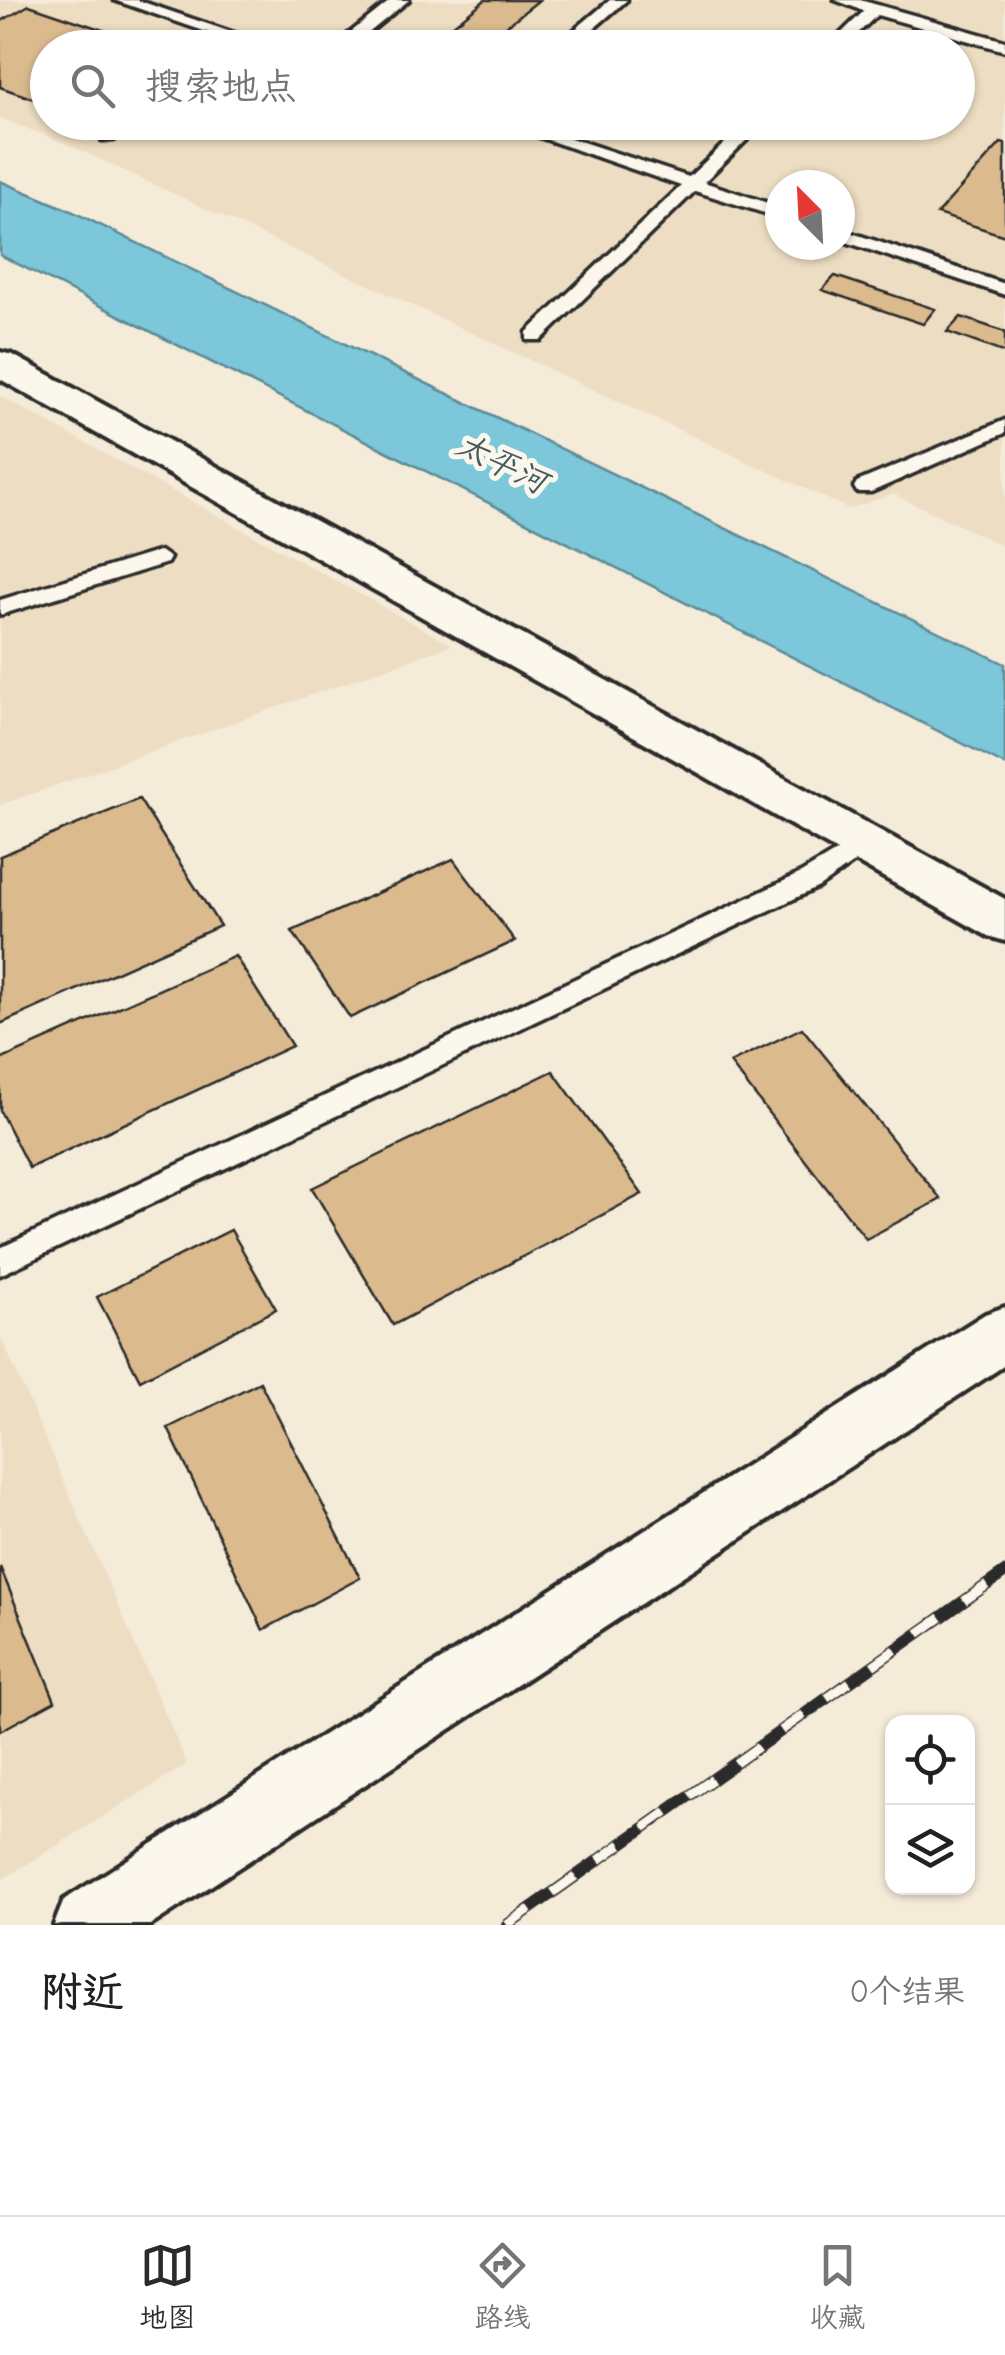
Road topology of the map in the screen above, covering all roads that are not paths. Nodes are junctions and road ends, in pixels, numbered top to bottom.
1 (122, 0) edge
2 (402, 0) edge
3 (619, 0) edge
4 (844, 0) edge
5 (874, 9) junction
6 (204, 30) edge
7 (363, 30) edge
8 (583, 30) edge
9 (852, 30) edge
10 (948, 30) edge
11 (975, 38) edge
12 (1005, 46) edge
13 (559, 140) edge
14 (739, 140) edge
15 (694, 184) junction
16 (765, 208) edge
17 (855, 239) edge
18 (1005, 290) edge
19 (534, 336) dead end
20 (0, 363) edge
21 (1005, 426) edge
22 (864, 487) dead end
23 (160, 558) dead end
24 (0, 608) edge
25 (864, 844) junction
26 (1005, 922) edge
27 (0, 1262) edge
28 (1005, 1333) edge
29 (89, 1925) edge

1 - 6 lane
2 - 7 lane
3 - 8 lane
4 - 5 lane
5 - 9 lane
5 - 10 lane
11 - 12 lane
13 - 15 lane
14 - 15 lane
15 - 16 lane
15 - 19 lane
17 - 18 lane
20 - 25 street
21 - 22 lane
23 - 24 lane
25 - 26 street
25 - 27 lane
28 - 29 street

